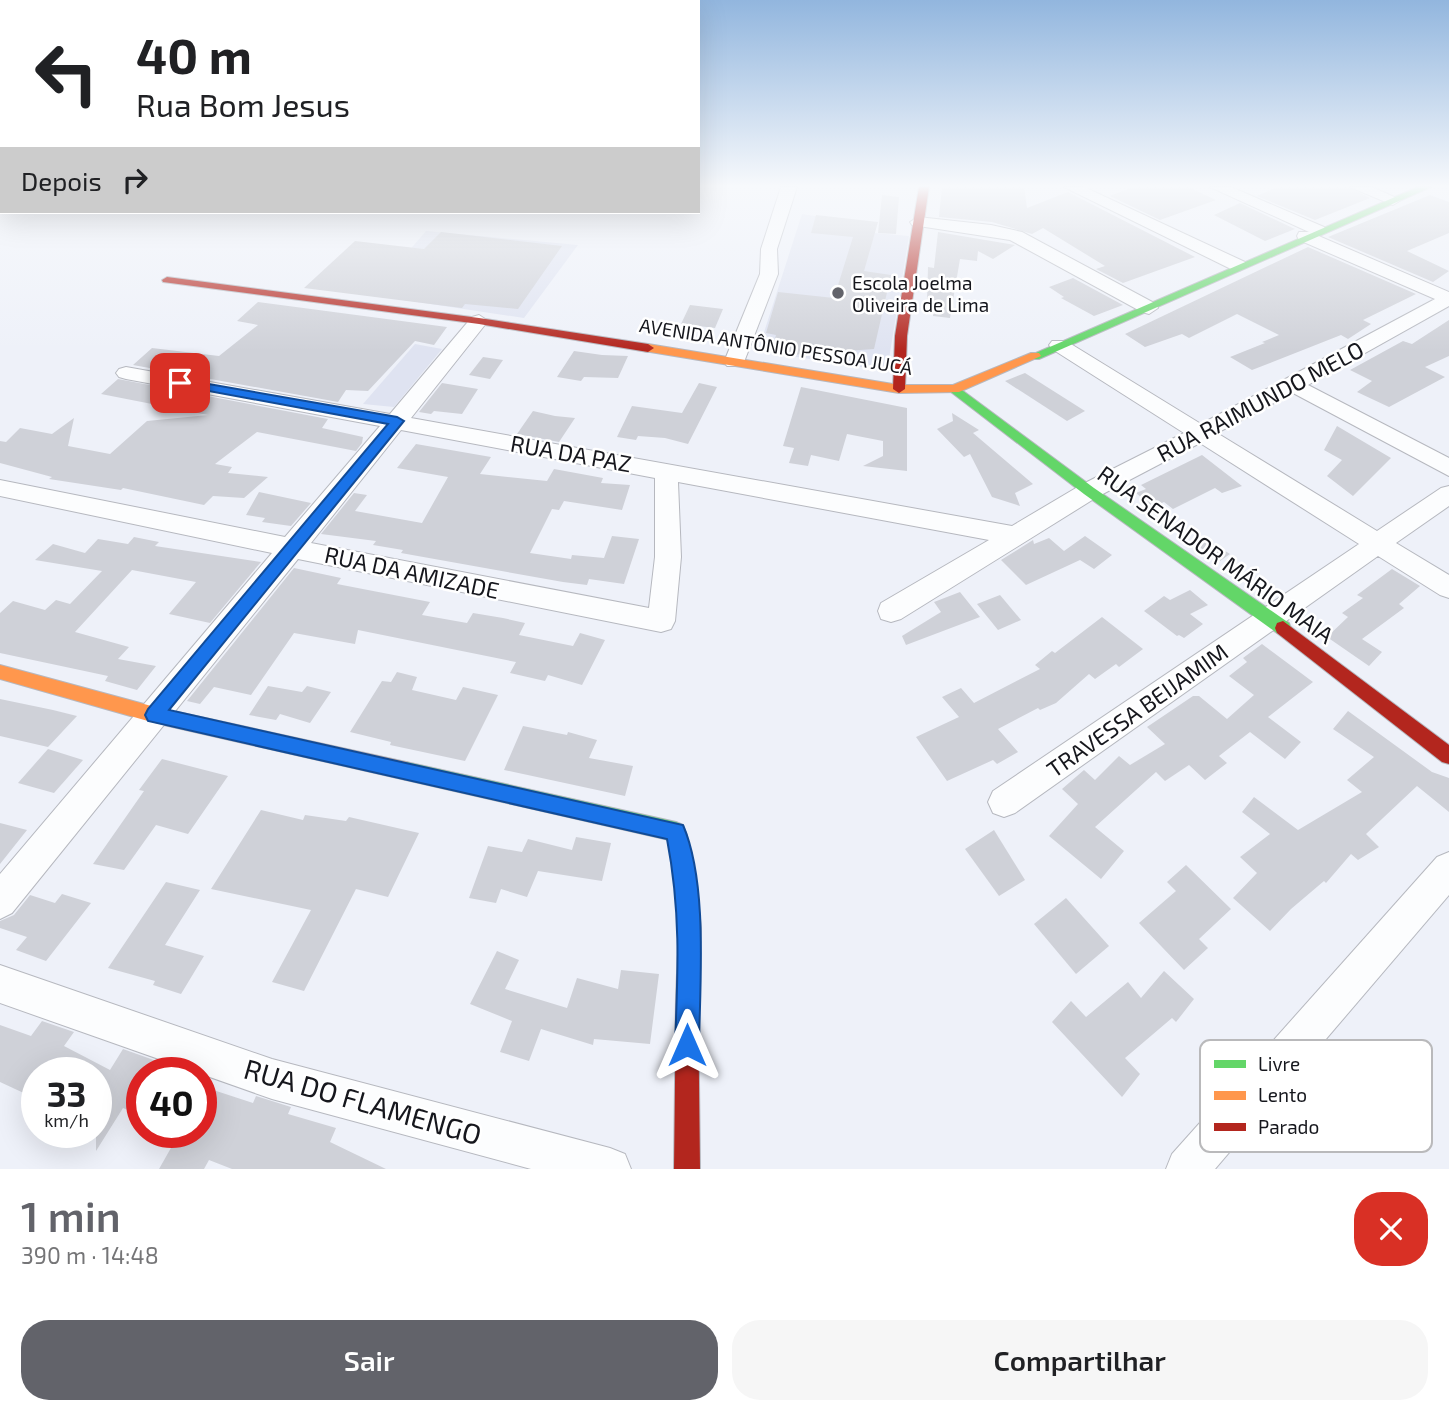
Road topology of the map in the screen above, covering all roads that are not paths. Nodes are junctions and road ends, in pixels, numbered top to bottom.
1 (771, 242) edge
2 (916, 242) edge
3 (1026, 242) edge
4 (1188, 242) edge
5 (1293, 242) edge
6 (1330, 242) edge
7 (1240, 266) junction
8 (167, 280) dead end
9 (1449, 299) edge
10 (1149, 309) junction
11 (479, 321) junction
12 (1059, 345) junction
13 (734, 362) junction
14 (126, 373) dead end
15 (1293, 385) junction
16 (899, 389) junction
17 (955, 389) junction
18 (397, 421) junction
19 (1203, 433) junction
20 (1449, 468) edge
21 (666, 471) junction
22 (0, 488) edge
23 (1089, 491) junction
24 (1449, 494) edge
25 (1017, 536) junction
26 (1379, 543) junction
27 (291, 547) junction
28 (1449, 588) edge
29 (891, 611) dead end
30 (1269, 618) junction
31 (0, 672) edge
32 (155, 715) junction
33 (1449, 756) edge
34 (1004, 802) dead end
35 (1449, 869) edge
36 (0, 901) edge
37 (0, 984) edge
38 (1300, 1040) edge
39 (1202, 1152) edge
40 (610, 1169) edge
41 (688, 1169) edge
42 (1187, 1169) edge

1 - 13 street
2 - 16 street
3 - 10 street
4 - 7 street
5 - 7 street, AVENIDA ANTÔNIO PESSOA JUCÁ
6 - 9 street
7 - 10 street, AVENIDA ANTÔNIO PESSOA JUCÁ
8 - 11 street, AVENIDA ANTÔNIO PESSOA JUCÁ
9 - 15 street, RUA RAIMUNDO MELO
10 - 12 street, AVENIDA ANTÔNIO PESSOA JUCÁ
11 - 13 street, AVENIDA ANTÔNIO PESSOA JUCÁ
11 - 18 street
12 - 17 street, AVENIDA ANTÔNIO PESSOA JUCÁ
12 - 19 street
13 - 16 street, AVENIDA ANTÔNIO PESSOA JUCÁ
14 - 18 street, RUA DA PAZ
15 - 19 street, RUA RAIMUNDO MELO
15 - 20 street
16 - 17 street, AVENIDA ANTÔNIO PESSOA JUCÁ
17 - 23 street, RUA SENADOR MÁRIO MAIA
18 - 21 street, RUA DA PAZ
18 - 27 street
19 - 23 street, RUA RAIMUNDO MELO
19 - 26 street
21 - 25 street, RUA DA PAZ
21 - 27 street, RUA DA AMIZADE
22 - 27 street, RUA DA AMIZADE
23 - 25 street, RUA RAIMUNDO MELO
23 - 30 street, RUA SENADOR MÁRIO MAIA
24 - 26 street, TRAVESSA BEIJAMIM
25 - 29 street, RUA RAIMUNDO MELO
26 - 28 street
26 - 30 street, TRAVESSA BEIJAMIM
27 - 32 street
30 - 33 street, RUA SENADOR MÁRIO MAIA
30 - 34 street, TRAVESSA BEIJAMIM
31 - 32 street
32 - 36 street
32 - 41 street
35 - 38 street
37 - 40 street, RUA DO FLAMENGO
39 - 42 street

